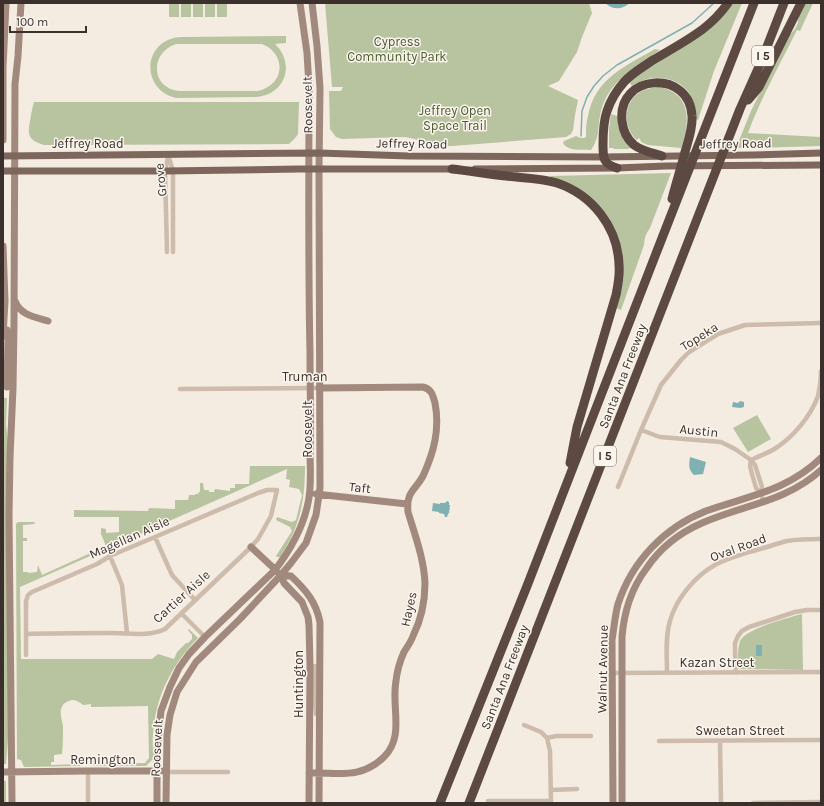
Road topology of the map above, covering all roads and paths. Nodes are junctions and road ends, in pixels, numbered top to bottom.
1 (6, 3) edge
2 (21, 3) edge
3 (300, 3) edge
4 (312, 3) edge
5 (728, 3) edge
6 (754, 3) edge
7 (784, 3) edge
8 (801, 3) edge
9 (740, 109) junction
10 (3, 140) edge
11 (309, 153) junction
12 (319, 153) junction
13 (821, 153) edge
14 (15, 155) junction
15 (168, 155) junction
16 (3, 156) edge
17 (666, 156) junction
18 (603, 157) junction
19 (821, 165) edge
20 (616, 168) junction
21 (309, 169) junction
22 (319, 169) junction
23 (452, 169) junction
24 (3, 171) edge
25 (165, 171) junction
26 (173, 171) junction
27 (15, 172) junction
28 (3, 246) edge
29 (656, 251) junction
30 (167, 252) dead end
31 (173, 252) dead end
32 (309, 286) junction
33 (320, 286) junction
34 (14, 298) junction
35 (48, 321) dead end
36 (4, 322) junction
37 (821, 323) edge
38 (3, 336) edge
39 (821, 371) edge
40 (8, 387) edge
41 (310, 388) junction
42 (319, 388) junction
43 (180, 389) dead end
44 (641, 430) junction
45 (821, 458) edge
46 (751, 460) junction
47 (821, 470) edge
48 (567, 483) junction
49 (618, 487) dead end
50 (277, 490) joint
51 (310, 494) junction
52 (760, 494) junction
53 (319, 495) junction
54 (763, 502) junction
55 (407, 504) junction
56 (679, 525) junction
57 (683, 533) junction
58 (155, 537) junction
59 (821, 539) edge
60 (251, 547) junction
61 (110, 556) junction
62 (275, 570) junction
63 (281, 575) junction
64 (195, 600) junction
65 (821, 610) edge
66 (182, 614) junction
67 (127, 633) junction
68 (26, 634) junction
69 (205, 637) junction
70 (26, 655) dead end
71 (315, 666) junction
72 (821, 672) edge
73 (612, 673) junction
74 (621, 673) junction
75 (668, 673) junction
76 (736, 673) junction
77 (524, 725) dead end
78 (591, 736) dead end
79 (547, 738) junction
80 (720, 740) junction
81 (821, 740) edge
82 (659, 741) dead end
83 (88, 771) junction
84 (157, 771) junction
85 (3, 772) edge
86 (11, 772) junction
87 (166, 772) junction
88 (228, 772) dead end
89 (309, 773) junction
90 (320, 773) junction
91 (551, 790) junction
92 (577, 790) dead end
93 (488, 801) dead end
94 (551, 802) edge
95 (821, 802) edge
96 (12, 803) edge
97 (88, 803) edge
98 (157, 803) edge
99 (166, 803) edge
100 (309, 803) edge
101 (319, 803) edge
102 (440, 803) edge
103 (469, 803) edge
104 (613, 803) edge
105 (622, 803) edge
106 (721, 803) edge
107 (753, 803) edge

1 - 10 street
2 - 14 street
3 - 11 street, Roosevelt
4 - 12 street, Roosevelt
5 - 18 highway
6 - 29 highway, Santa Ana Freeway / I 5
7 - 9 highway, Santa Ana Freeway / I 5
8 - 9 highway
9 - 103 highway, Santa Ana Freeway / I 5
11 - 12 main road, Jeffrey Road
11 - 15 main road, Jeffrey Road
11 - 21 street, Roosevelt
12 - 18 main road, Jeffrey Road
12 - 22 street, Roosevelt
13 - 17 main road, Jeffrey Road
14 - 15 main road, Jeffrey Road
14 - 16 main road, Jeffrey Road
14 - 27 street
15 - 25 street, Grove
15 - 26 street, Grove
17 - 18 main road, Jeffrey Road
17 - 29 highway
18 - 20 highway
19 - 20 main road, Jeffrey Road
20 - 23 main road, Jeffrey Road
21 - 22 main road, Jeffrey Road
21 - 26 main road, Jeffrey Road
21 - 32 street, Roosevelt
22 - 23 main road, Jeffrey Road
22 - 33 street, Roosevelt
23 - 48 highway
24 - 27 main road, Jeffrey Road
25 - 26 main road, Jeffrey Road
25 - 27 main road, Jeffrey Road
25 - 30 street, Grove
26 - 31 street, Grove
27 - 34 street
28 - 36 street
29 - 48 highway, Santa Ana Freeway / I 5
32 - 33 street
32 - 41 street, Roosevelt
33 - 42 street, Roosevelt
34 - 35 street
34 - 40 street
36 - 38 street
36 - 40 street
37 - 44 street, Topeka
39 - 46 street
40 - 86 street
41 - 42 street, Truman
41 - 43 street, Truman
41 - 51 street, Roosevelt
42 - 53 street, Roosevelt
42 - 55 street, Truman
44 - 46 street, Austin
44 - 49 street, Topeka
45 - 52 street, Walnut Avenue
46 - 52 street
47 - 54 street, Walnut Avenue
48 - 102 highway, Santa Ana Freeway / I 5
50 - 58 street, Magellan Aisle
50 - 60 street, Cartier Aisle
51 - 53 street, Taft
51 - 62 street, Roosevelt
52 - 54 street
52 - 56 street, Walnut Avenue
53 - 55 street, Taft
53 - 63 street, Roosevelt
54 - 57 street, Walnut Avenue
55 - 90 street, Hayes
56 - 57 street
56 - 73 street, Walnut Avenue
57 - 74 street, Walnut Avenue
58 - 61 street, Magellan Aisle
58 - 64 street
59 - 75 street, Oval Road
60 - 62 street, Huntington
60 - 64 street, Cartier Aisle
61 - 67 street
61 - 68 street, Magellan Aisle
62 - 63 street, Huntington
62 - 69 street, Roosevelt
63 - 71 street, Huntington
63 - 71 street, Huntington
63 - 87 street, Roosevelt
64 - 66 street, Cartier Aisle
65 - 76 street
66 - 67 street, Cartier Aisle
66 - 69 street
67 - 68 street, Cartier Aisle
68 - 70 street
69 - 84 street, Roosevelt
71 - 89 street, Huntington
71 - 90 street, Huntington
72 - 76 street, Kazan Street
73 - 74 street, Kazan Street
73 - 104 street, Walnut Avenue
74 - 75 street, Kazan Street
74 - 105 street, Walnut Avenue
75 - 76 street, Kazan Street
77 - 79 street
78 - 79 street
79 - 91 street
80 - 81 street, Sweetan Street
80 - 82 street, Sweetan Street
80 - 106 street
83 - 84 street, Remington
83 - 86 street, Remington
83 - 97 street
84 - 87 street, Remington
84 - 98 street, Roosevelt
85 - 86 street, Remington
86 - 96 street
87 - 88 street, Remington
87 - 99 street, Roosevelt
89 - 90 street, Hayes
89 - 100 street, Huntington
90 - 101 street, Huntington
91 - 92 street
91 - 94 street
93 - 94 street
95 - 107 street

